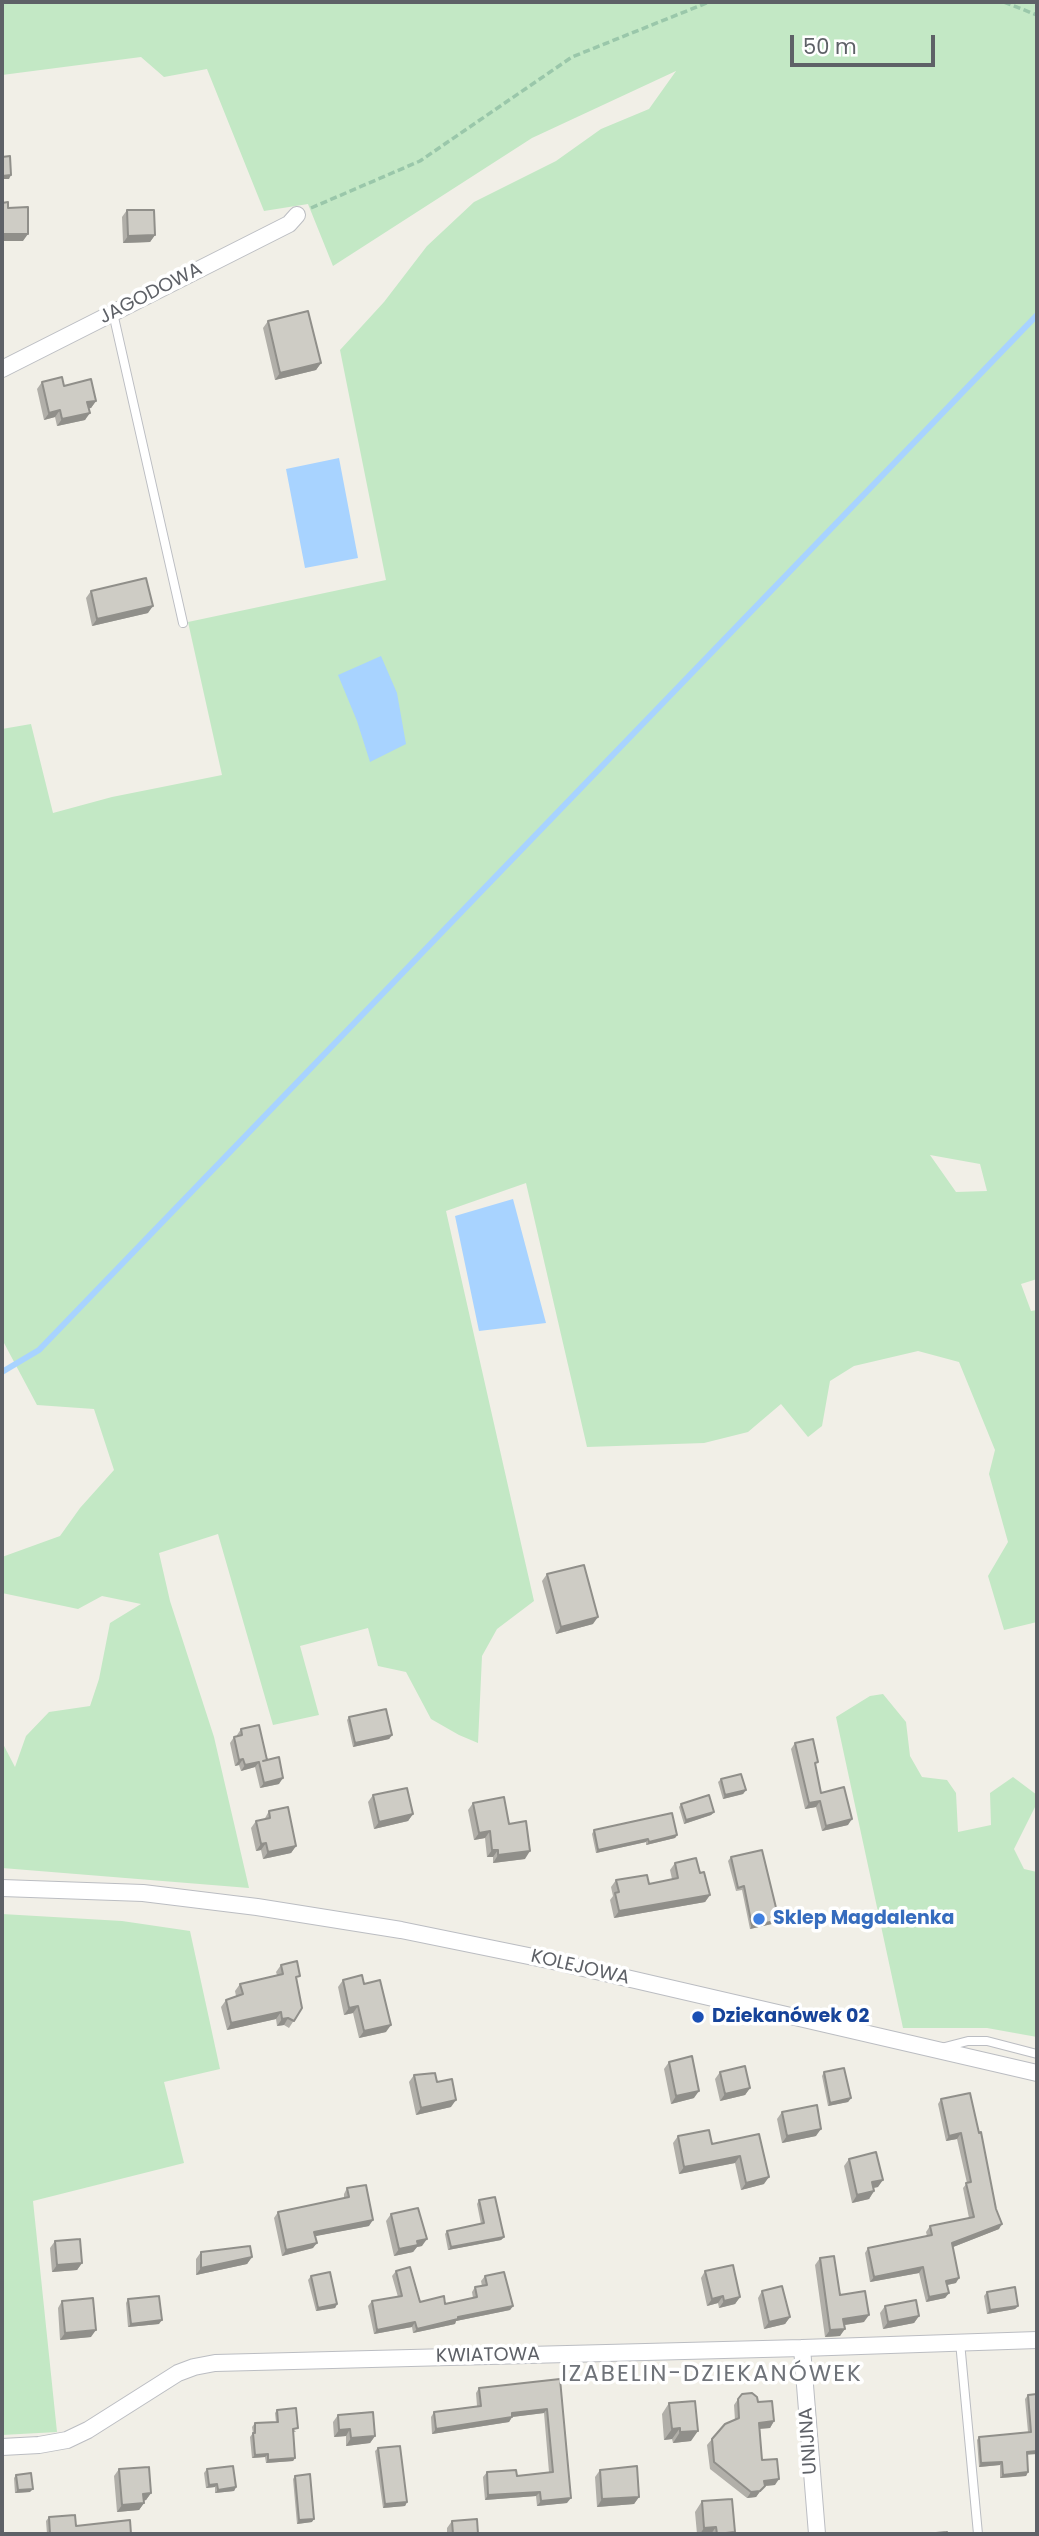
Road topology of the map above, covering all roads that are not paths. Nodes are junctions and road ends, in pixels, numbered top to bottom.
1 (297, 215) road end
2 (113, 313) junction
3 (2, 369) edge
4 (183, 623) dead end
5 (2, 1888) edge
6 (936, 2050) junction
7 (1037, 2054) edge
8 (1037, 2073) edge
9 (1037, 2340) edge
10 (960, 2342) junction
11 (802, 2348) junction
12 (2, 2447) edge
13 (817, 2534) edge
14 (978, 2534) edge

1 - 2 street, JAGODOWA
2 - 3 street, JAGODOWA
2 - 4 lane
5 - 6 street, KOLEJOWA
6 - 7 lane
6 - 8 street, KOLEJOWA
9 - 10 street, KWIATOWA
10 - 11 street, KWIATOWA
10 - 14 lane
11 - 12 street, KWIATOWA
11 - 13 street, UNIJNA

